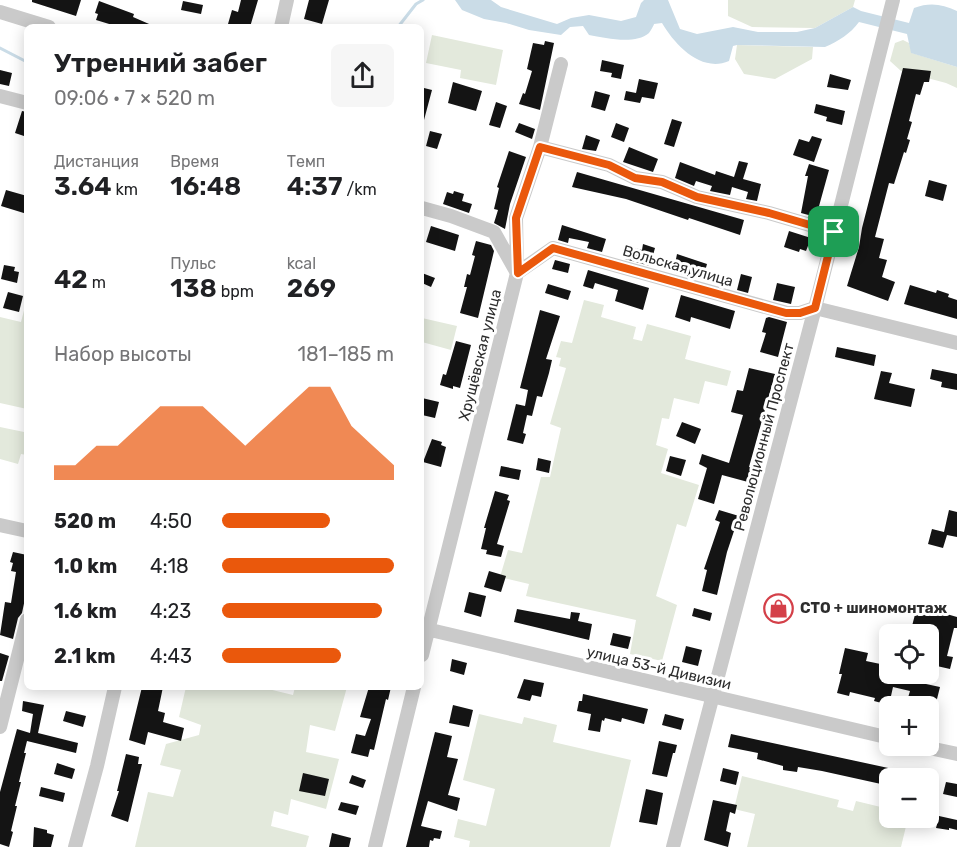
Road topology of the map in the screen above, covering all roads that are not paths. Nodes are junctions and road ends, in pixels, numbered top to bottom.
1 (288, 0) edge
2 (893, 0) edge
3 (0, 12) edge
4 (39, 24) edge
5 (282, 24) edge
6 (561, 64) dead end
7 (0, 96) edge
8 (24, 102) edge
9 (540, 147) junction
10 (424, 209) edge
11 (834, 232) junction
12 (518, 273) junction
13 (815, 308) junction
14 (957, 343) edge
15 (0, 525) edge
16 (24, 530) edge
17 (424, 629) edge
18 (24, 632) edge
19 (114, 690) edge
20 (413, 690) edge
21 (713, 697) junction
22 (0, 727) edge
23 (879, 735) edge
24 (939, 750) edge
25 (957, 754) edge
26 (75, 847) edge
27 (375, 847) edge
28 (673, 847) edge

1 - 5 street
2 - 11 street, Революционный Проспект
3 - 4 street
6 - 9 street, Хрущёвская улица
7 - 8 street
9 - 11 street
9 - 12 street, Хрущёвская улица
10 - 12 street
11 - 13 street, Революционный Проспект
12 - 13 street, Вольская улица
12 - 17 street, Хрущёвская улица
13 - 14 street, Вольская улица
13 - 21 street, Революционный Проспект
15 - 16 street
17 - 21 street, улица 53-й Дивизии
18 - 22 street
19 - 26 street
20 - 27 street
21 - 23 street, улица 53-й Дивизии
21 - 28 street, Революционный Проспект
24 - 25 street

